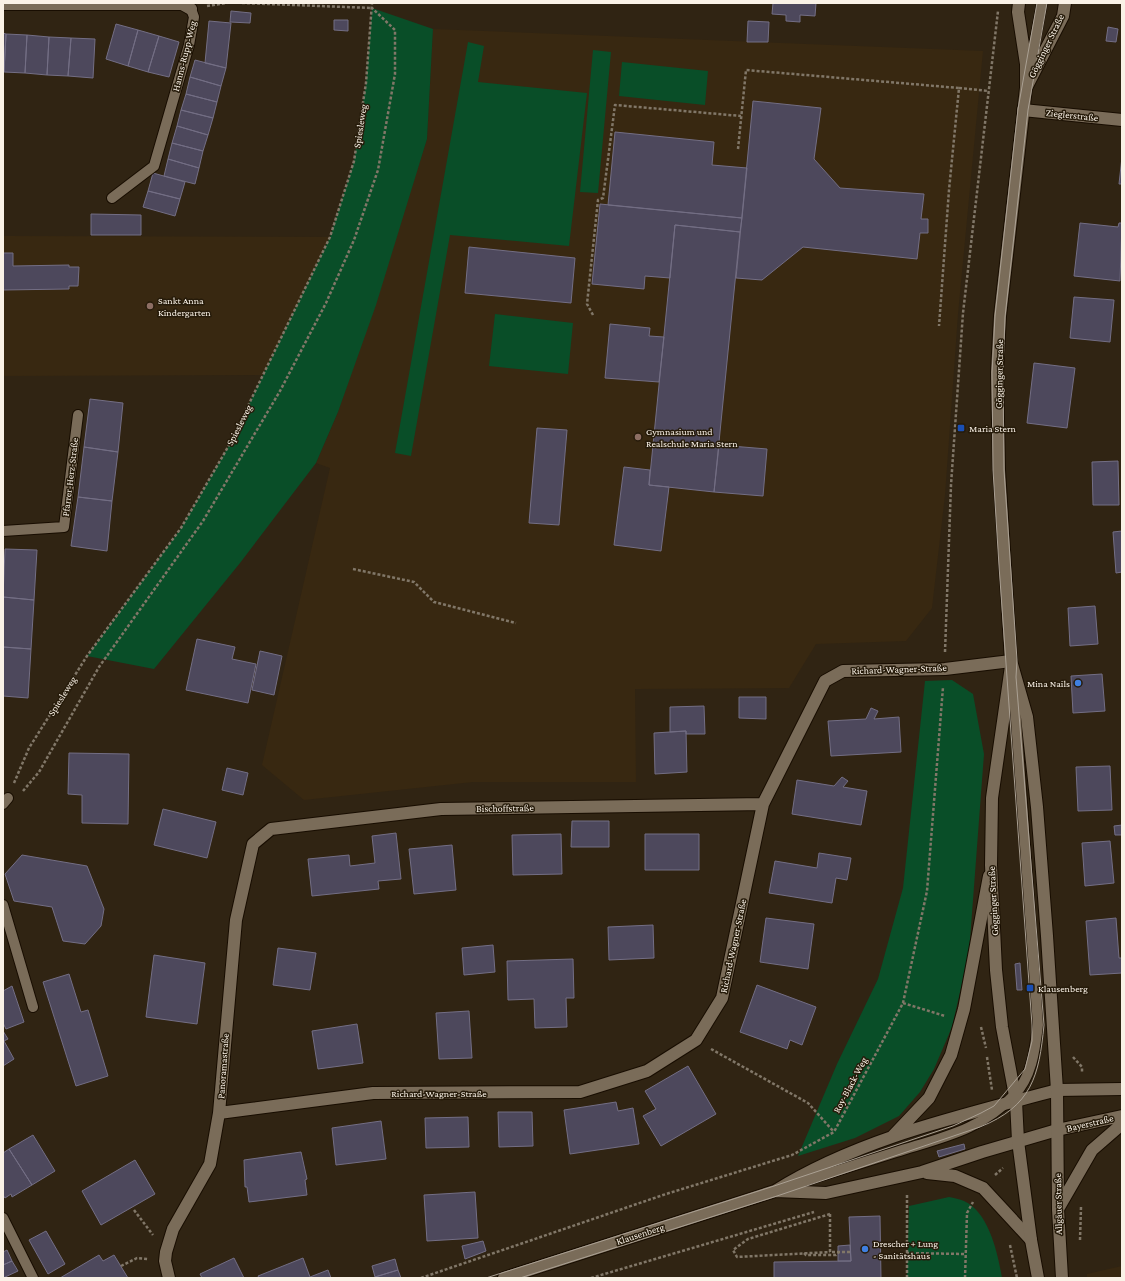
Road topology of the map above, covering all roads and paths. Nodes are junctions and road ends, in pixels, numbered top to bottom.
1 (242, 3) edge
2 (372, 3) edge
3 (1019, 3) edge
4 (1042, 3) edge
5 (1065, 3) edge
6 (3, 4) edge
7 (372, 8) junction
8 (191, 9) joint
9 (998, 10) dead end
10 (959, 88) junction
11 (1026, 88) junction
12 (988, 91) junction
13 (1023, 110) junction
14 (741, 116) junction
15 (1122, 120) edge
16 (738, 149) dead end
17 (112, 198) dead end
18 (593, 315) dead end
19 (939, 326) dead end
20 (78, 415) dead end
21 (3, 531) edge
22 (353, 569) dead end
23 (516, 623) dead end
24 (1011, 661) junction
25 (945, 669) junction
26 (5, 801) edge
27 (764, 804) junction
28 (253, 844) joint
29 (991, 865) junction
30 (3, 904) edge
31 (903, 1003) junction
32 (33, 1007) dead end
33 (962, 1021) junction
34 (980, 1027) dead end
35 (696, 1040) junction
36 (1122, 1089) edge
37 (1057, 1090) junction
38 (992, 1092) dead end
39 (1012, 1100) junction
40 (219, 1114) junction
41 (1122, 1116) edge
42 (1122, 1124) edge
43 (1057, 1130) junction
44 (834, 1132) junction
45 (893, 1136) junction
46 (1018, 1141) junction
47 (1008, 1166) dead end
48 (922, 1172) junction
49 (994, 1177) dead end
50 (907, 1187) dead end
51 (775, 1191) junction
52 (977, 1197) dead end
53 (1082, 1205) dead end
54 (831, 1207) dead end
55 (1058, 1209) junction
56 (134, 1210) dead end
57 (816, 1211) dead end
58 (830, 1214) junction
59 (3, 1218) edge
60 (1030, 1240) junction
61 (1080, 1242) dead end
62 (830, 1252) junction
63 (839, 1252) junction
64 (850, 1252) dead end
65 (906, 1252) junction
66 (804, 1253) junction
67 (965, 1254) junction
68 (166, 1257) junction
69 (121, 1266) dead end
70 (33, 1278) edge
71 (169, 1278) edge
72 (422, 1278) edge
73 (504, 1278) edge
74 (591, 1278) edge
75 (906, 1278) edge
76 (965, 1278) edge
77 (1038, 1278) edge
78 (1062, 1278) edge

1 - 7 path
2 - 7 path, Spiesleweg
3 - 11 street, Gögginger Straße
4 - 11 lane
5 - 11 street, Gögginger Straße
6 - 8 street, Hanns-Rupp-Weg
7 - 26 path, Spiesleweg
7 - 26 path
8 - 17 lane, Hanns-Rupp-Weg
9 - 12 path, Roy-Black-Weg
10 - 12 path
10 - 14 path
10 - 19 path
11 - 13 street, Gögginger Straße
12 - 25 path, Roy-Black-Weg
13 - 15 street, Zieglerstraße
13 - 24 street, Gögginger Straße
14 - 16 path
14 - 18 path
20 - 21 lane, Pfarrer-Herz-Straße
22 - 23 path
24 - 25 street, Richard-Wagner-Straße
24 - 29 street, Gögginger Straße
24 - 37 street, Gögginger Straße
24 - 39 lane
25 - 27 street, Richard-Wagner-Straße
25 - 31 path, Roy-Black-Weg
27 - 28 street, Bischoffstraße
27 - 35 street, Richard-Wagner-Straße
28 - 40 street, Panoramastraße
29 - 33 street
29 - 39 street, Gögginger Straße
30 - 32 lane
31 - 33 path
31 - 44 path, Roy-Black-Weg
33 - 45 street
34 - 38 path
35 - 40 street, Richard-Wagner-Straße
35 - 44 path
36 - 37 street
37 - 39 street, Klausenberg
37 - 43 street, Gögginger Straße
39 - 45 street, Klausenberg
39 - 46 street, Gögginger Straße
39 - 51 lane
40 - 68 street, Panoramastraße
41 - 43 street, Bayerstraße
42 - 55 street, Bayerstraße
43 - 46 street, Klausenberg
43 - 55 street, Allgäuer Straße
44 - 72 path
45 - 51 street, Klausenberg
46 - 48 street, Klausenberg
46 - 60 street
47 - 49 path
48 - 51 street, Klausenberg
48 - 60 street
50 - 65 path
51 - 73 street, Klausenberg
52 - 67 path
53 - 61 path
54 - 58 path
55 - 78 street, Allgäuer Straße
56 - 68 path
57 - 74 path
58 - 62 path
58 - 66 path
59 - 70 lane
60 - 77 street
62 - 63 path
62 - 66 path
63 - 64 path
63 - 66 path
65 - 67 path
65 - 75 path
67 - 76 path
68 - 69 path
68 - 71 street

